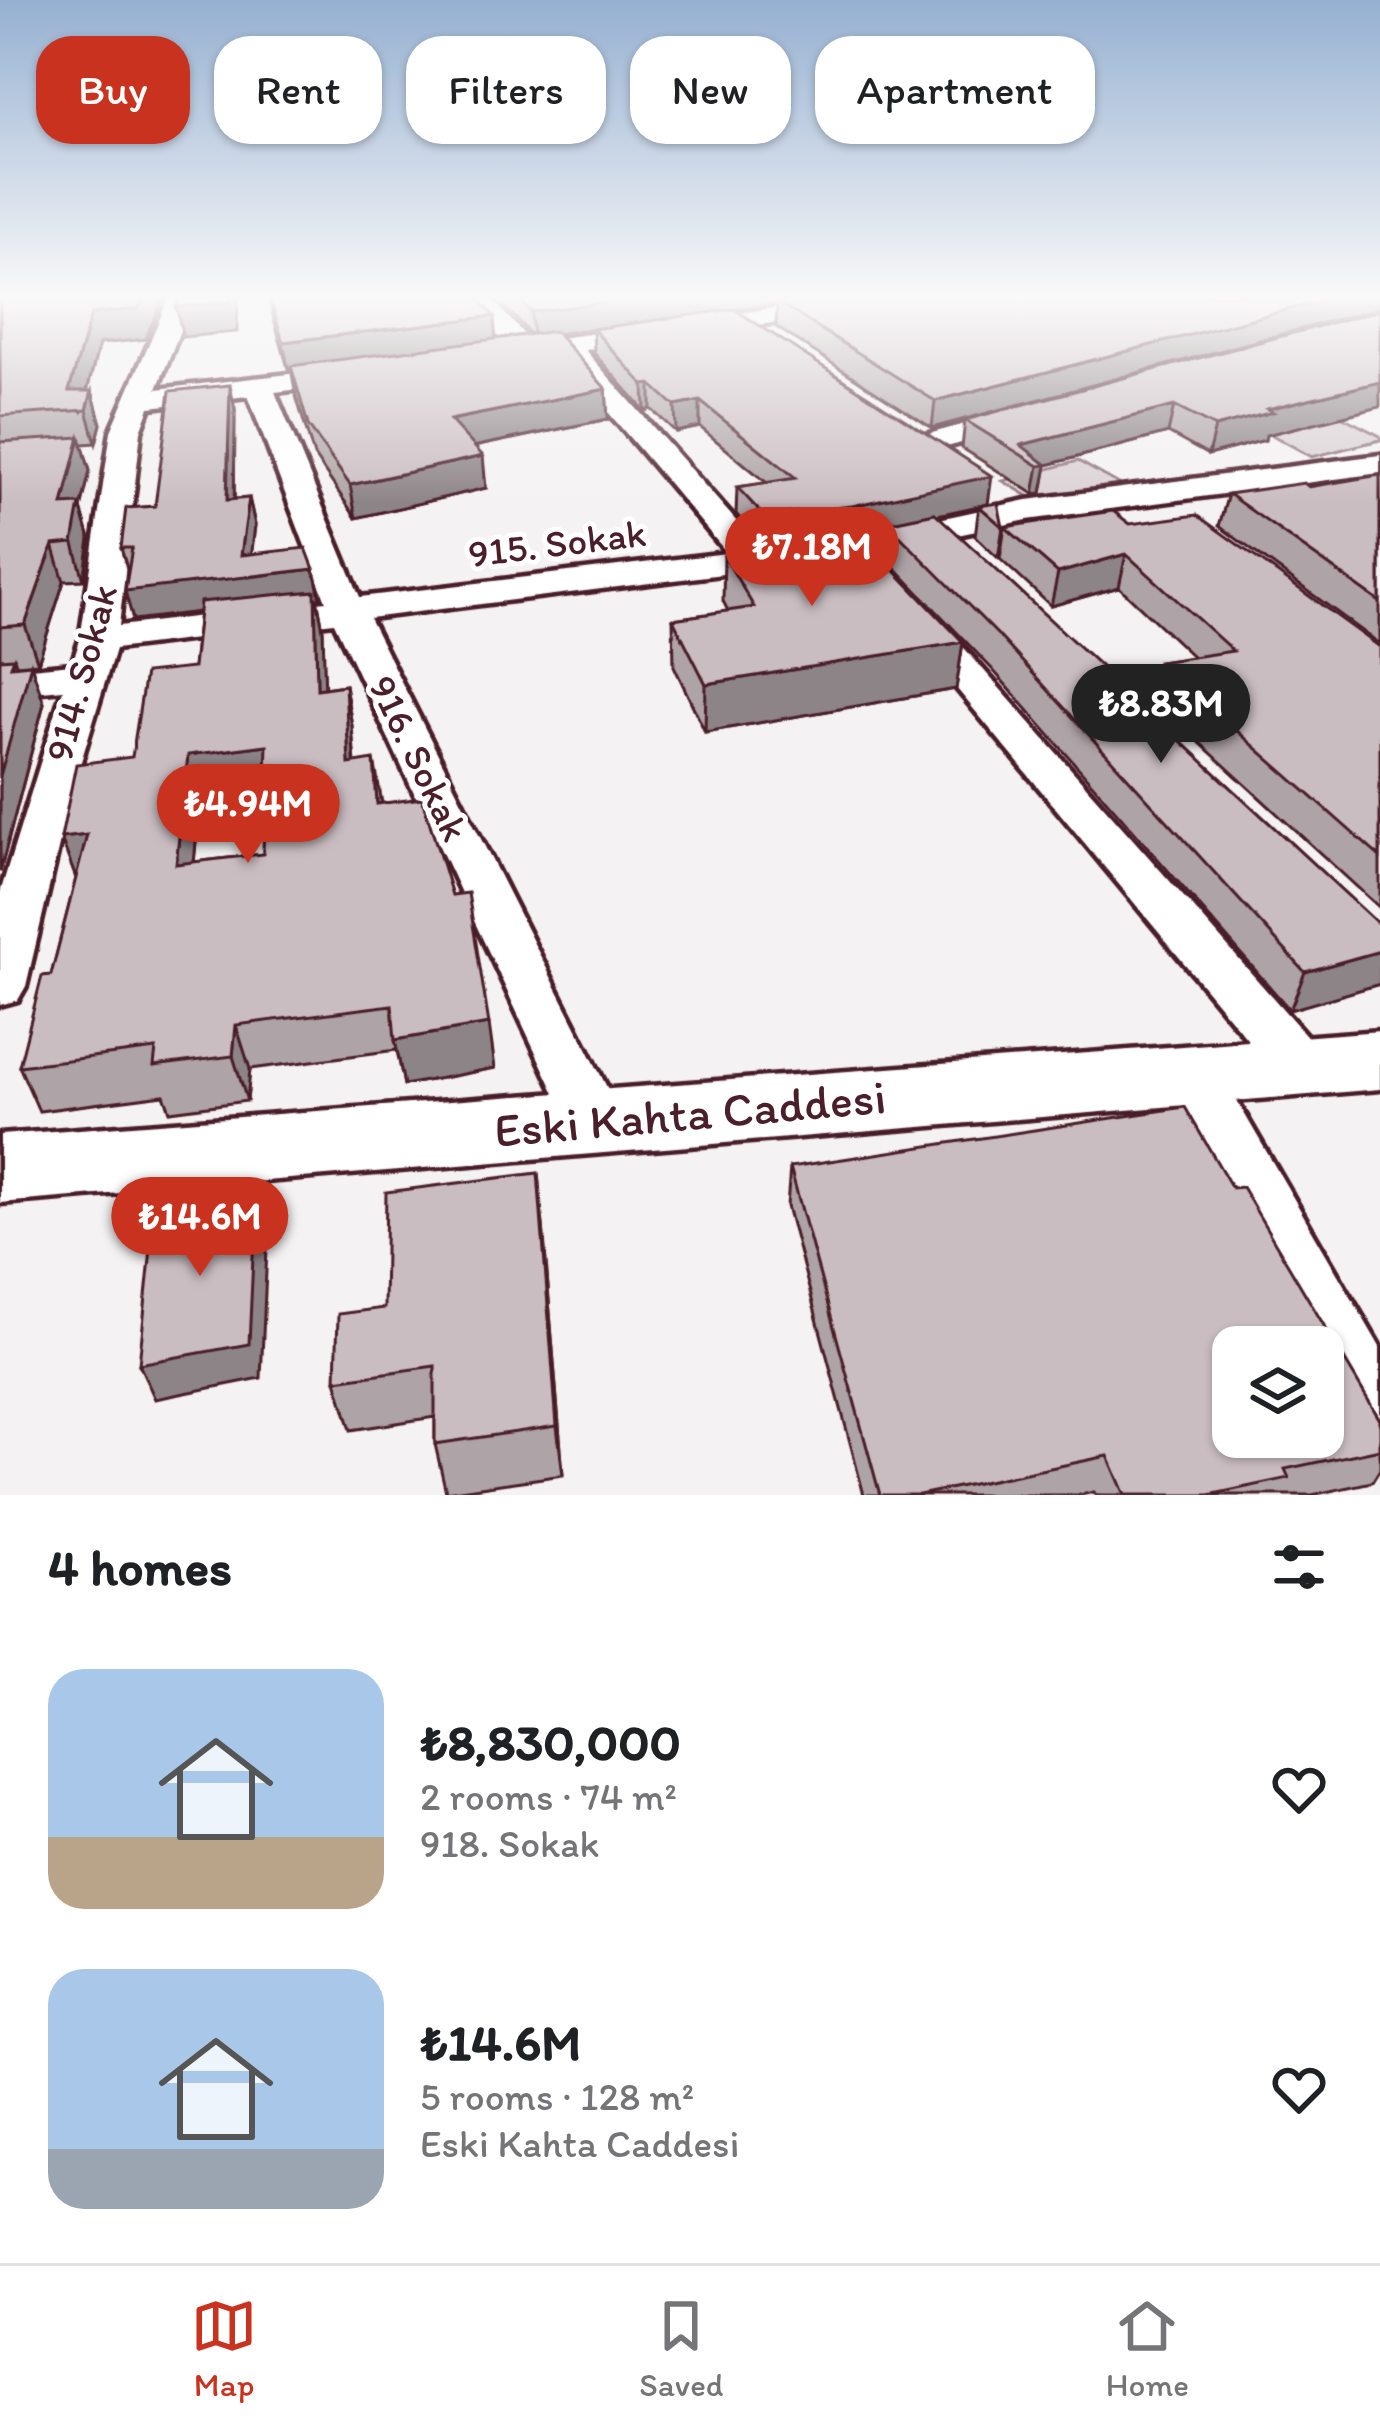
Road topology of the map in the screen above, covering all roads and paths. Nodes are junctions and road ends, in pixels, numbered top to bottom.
1 (151, 365) edge
2 (583, 365) edge
3 (370, 372) edge
4 (259, 388) junction
5 (136, 400) junction
6 (1038, 413) edge
7 (125, 455) junction
8 (83, 458) edge
9 (1380, 464) edge
10 (959, 466) edge
11 (993, 488) edge
12 (1150, 495) junction
13 (1028, 510) junction
14 (1185, 522) edge
15 (944, 532) junction
16 (851, 548) junction
17 (752, 560) junction
18 (979, 565) edge
19 (348, 611) junction
20 (91, 657) junction
21 (0, 682) edge
22 (0, 986) edge
23 (1380, 1060) edge
24 (1300, 1065) junction
25 (1193, 1073) junction
26 (596, 1120) junction
27 (0, 1168) edge
28 (1380, 1412) edge

1 - 5 street, 914. Sokak
2 - 17 street
3 - 4 street
4 - 5 street
4 - 19 street, 916. Sokak
5 - 7 street, 914. Sokak
6 - 10 street
7 - 8 street
7 - 20 street, 914. Sokak
9 - 12 street, 915. Sokak
11 - 13 street
12 - 13 street, 915. Sokak
12 - 14 street
13 - 15 street, 915. Sokak
15 - 16 street, 915. Sokak
15 - 18 street
16 - 17 street, 915. Sokak
16 - 24 street
17 - 19 street, 915. Sokak
19 - 20 street, 915. Sokak
19 - 26 street, 916. Sokak
20 - 21 street, 915. Sokak
20 - 22 street, 914. Sokak
23 - 24 main road, Eski Kahta Caddesi
24 - 25 main road, Eski Kahta Caddesi
25 - 26 main road, Eski Kahta Caddesi
25 - 28 street
26 - 27 main road, Eski Kahta Caddesi

